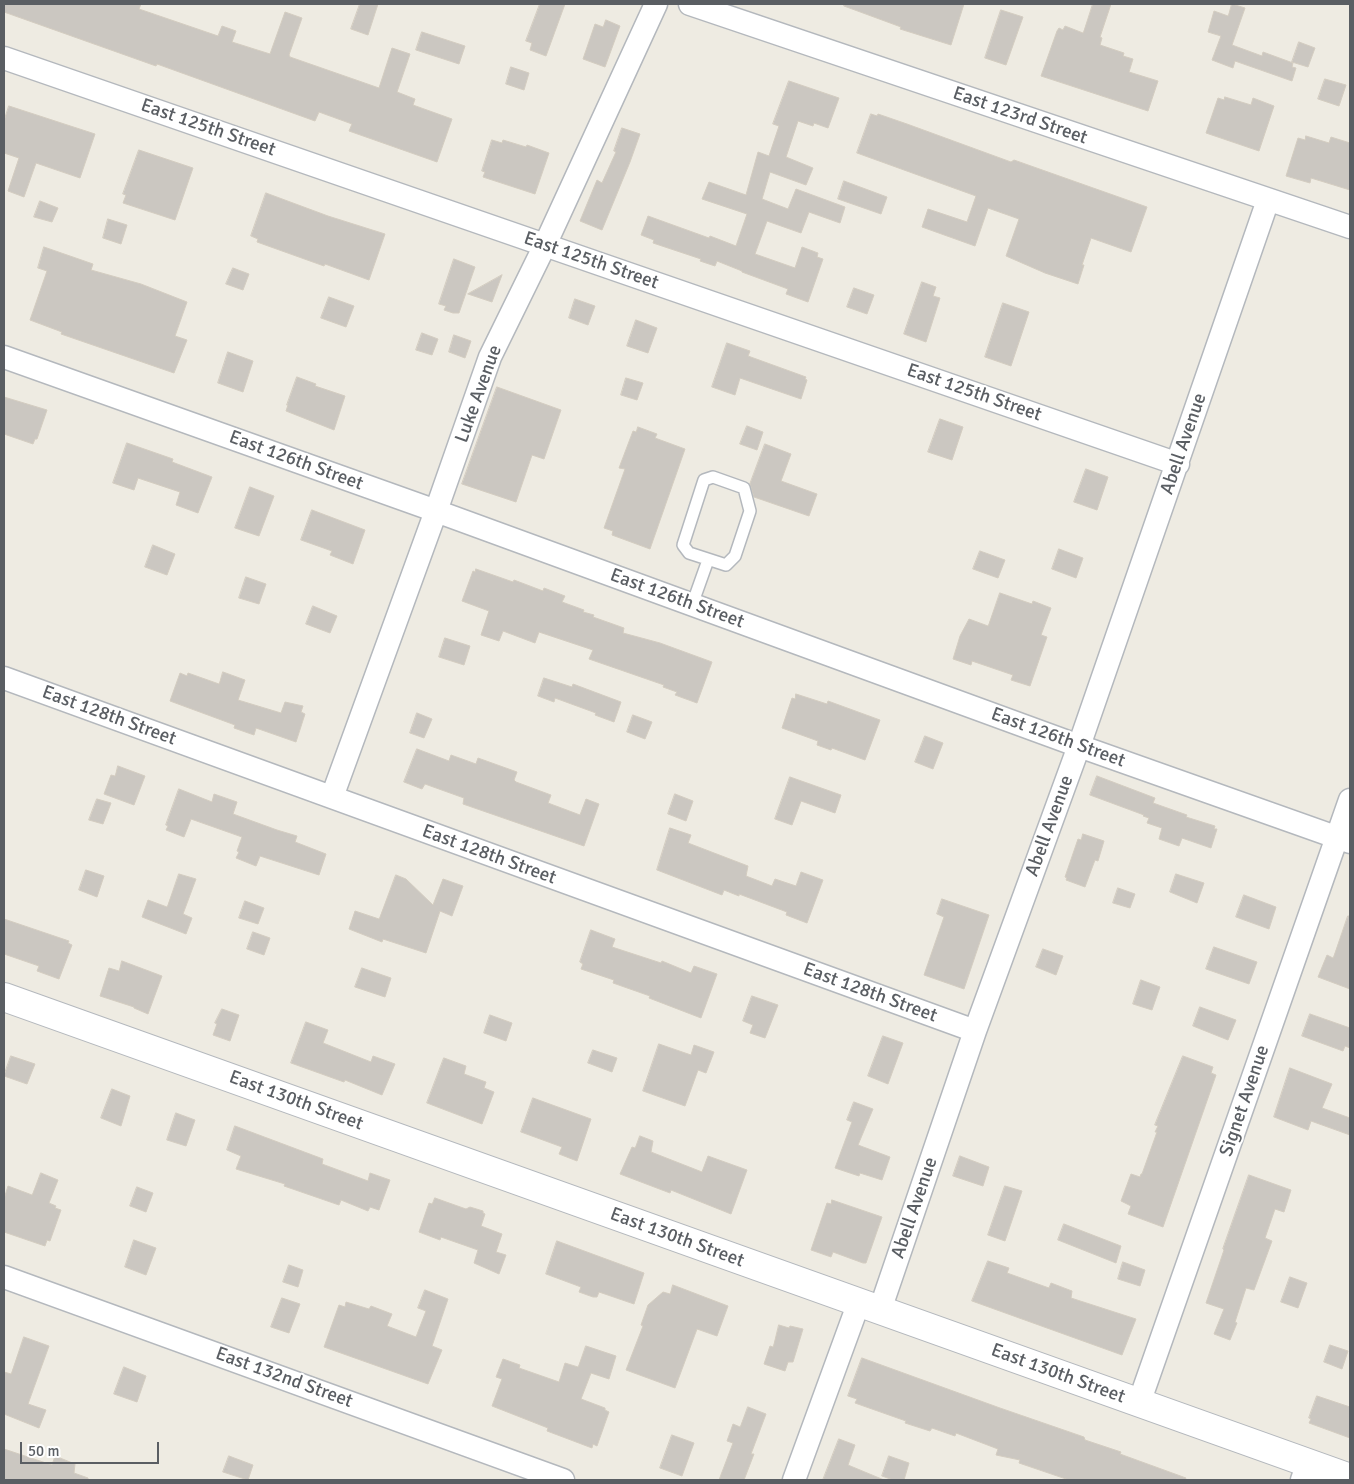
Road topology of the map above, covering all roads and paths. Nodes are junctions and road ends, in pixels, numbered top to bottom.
1 (656, 4) edge
2 (690, 4) edge
3 (4, 58) edge
4 (1268, 200) junction
5 (1350, 227) edge
6 (545, 246) junction
7 (4, 357) edge
8 (1178, 464) junction
9 (436, 511) junction
10 (708, 560) junction
11 (692, 605) junction
12 (4, 678) edge
13 (1079, 746) junction
14 (332, 798) junction
15 (1350, 800) edge
16 (1344, 840) edge
17 (4, 997) edge
18 (975, 1032) junction
19 (4, 1277) edge
20 (869, 1306) junction
21 (1139, 1403) junction
22 (1305, 1472) edge
23 (1350, 1478) edge
24 (563, 1480) edge
25 (794, 1480) edge

1 - 6 street, Luke Avenue
2 - 4 street, East 123rd Street
3 - 6 street, East 125th Street
4 - 5 street, East 123rd Street
4 - 8 street, Abell Avenue
6 - 8 street, East 125th Street
6 - 9 street, Luke Avenue
7 - 9 street, East 126th Street
8 - 13 street, Abell Avenue
9 - 11 street, East 126th Street
9 - 14 street, Luke Avenue
10 - 10 lane
10 - 11 lane
11 - 13 street, East 126th Street
12 - 14 street, East 128th Street
13 - 16 street, East 126th Street
13 - 18 street, Abell Avenue
14 - 18 street, East 128th Street
15 - 16 street, Signet Avenue
16 - 21 street, Signet Avenue
17 - 20 street, East 130th Street
18 - 20 street, Abell Avenue
19 - 24 street, East 132nd Street
20 - 21 street, East 130th Street
20 - 25 street, Abell Avenue
21 - 22 street, East 130th Street
22 - 23 street, East 130th Street

